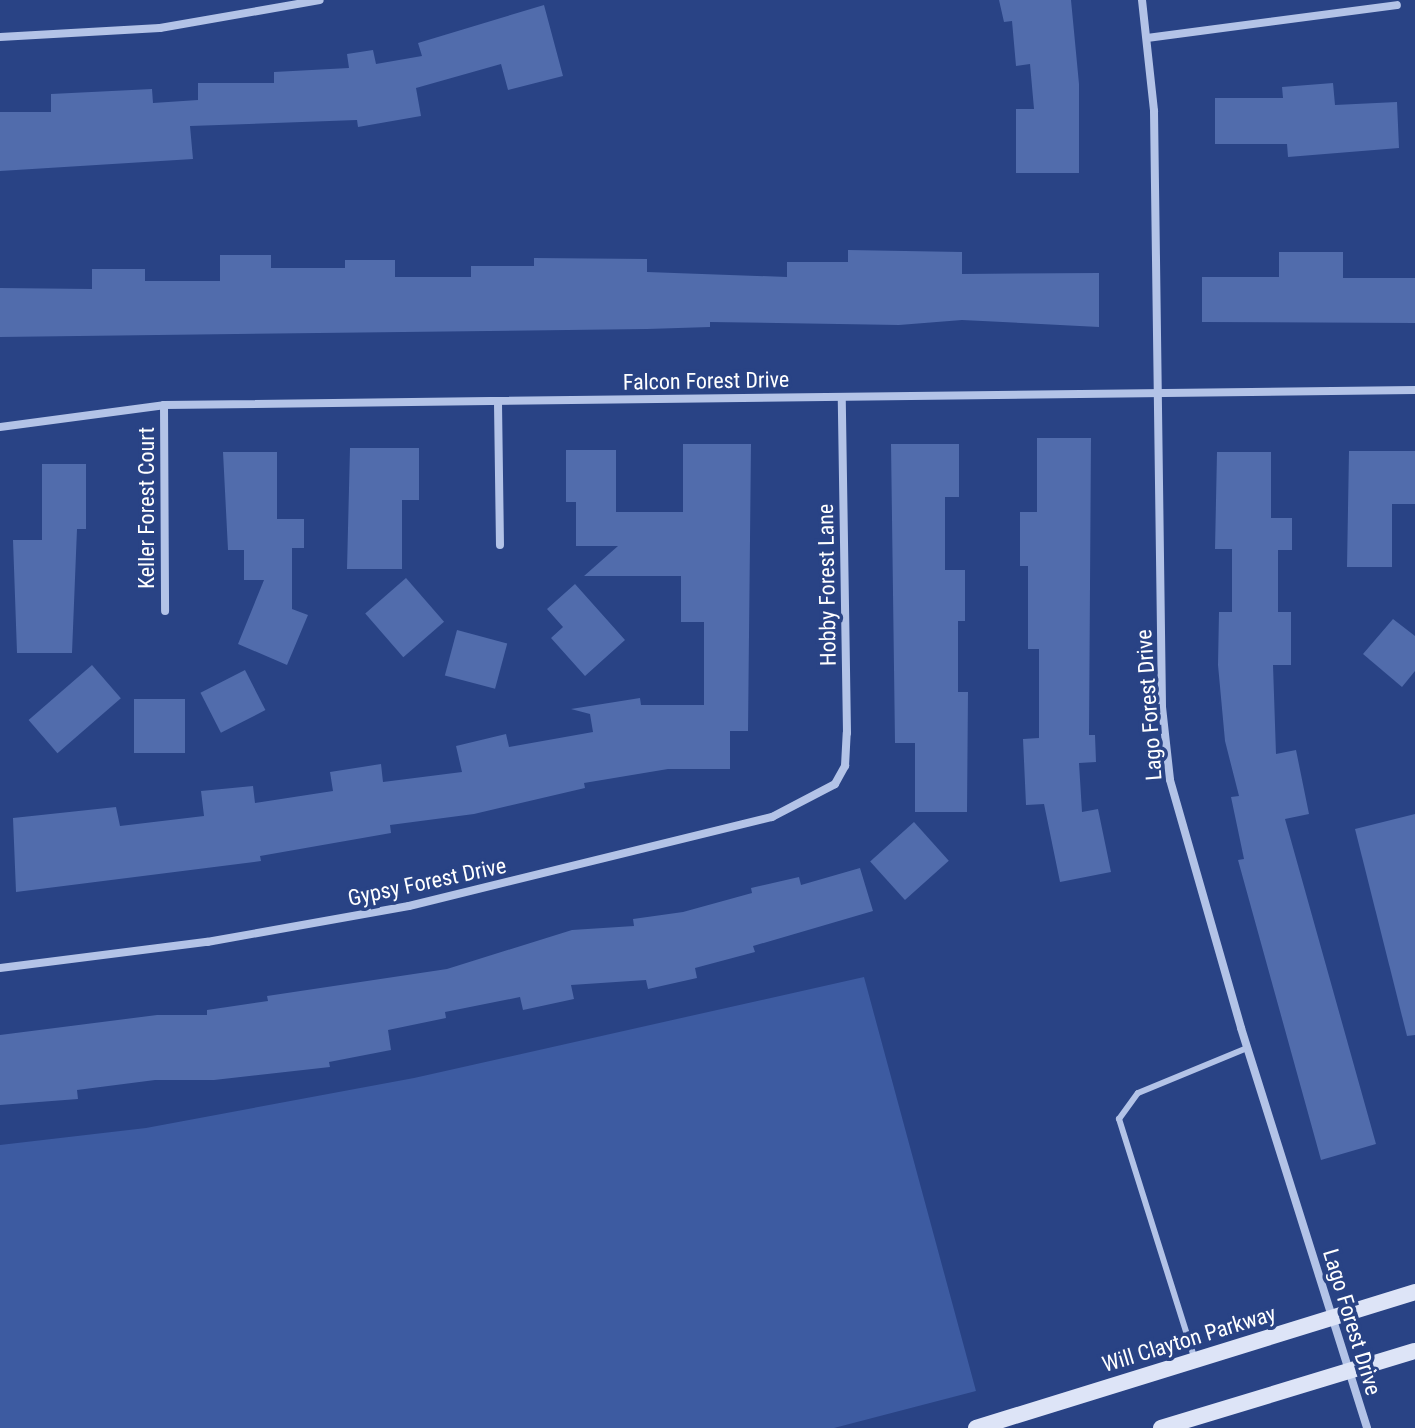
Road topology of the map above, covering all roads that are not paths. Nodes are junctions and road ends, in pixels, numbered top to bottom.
1 (320, 0) edge
2 (1142, 0) edge
3 (1397, 5) dead end
4 (0, 37) edge
5 (1147, 38) junction
6 (1415, 390) edge
7 (1157, 394) junction
8 (842, 397) junction
9 (498, 403) junction
10 (164, 405) junction
11 (0, 427) edge
12 (500, 545) dead end
13 (165, 611) dead end
14 (842, 772) joint
15 (0, 968) edge
16 (1247, 1048) junction
17 (1415, 1292) edge
18 (1332, 1317) junction
19 (1415, 1351) edge
20 (1195, 1360) junction
21 (1348, 1371) junction
22 (976, 1428) edge
23 (1161, 1428) edge
24 (1367, 1428) edge

1 - 4 street
2 - 5 street, Lago Forest Drive
3 - 5 street
5 - 7 street, Lago Forest Drive
6 - 7 street, Falcon Forest Drive
7 - 8 street, Falcon Forest Drive
7 - 16 street, Lago Forest Drive
8 - 9 street, Falcon Forest Drive
8 - 14 street, Hobby Forest Lane
9 - 10 street, Falcon Forest Drive
9 - 12 street
10 - 11 street, Falcon Forest Drive
10 - 13 street, Keller Forest Court
14 - 15 street, Gypsy Forest Drive
16 - 18 street, Lago Forest Drive
16 - 20 lane
17 - 18 main road, Will Clayton Parkway
18 - 20 main road, Will Clayton Parkway
18 - 21 street, Lago Forest Drive
19 - 21 main road
20 - 22 main road, Will Clayton Parkway
21 - 23 main road
21 - 24 street, Lago Forest Drive

